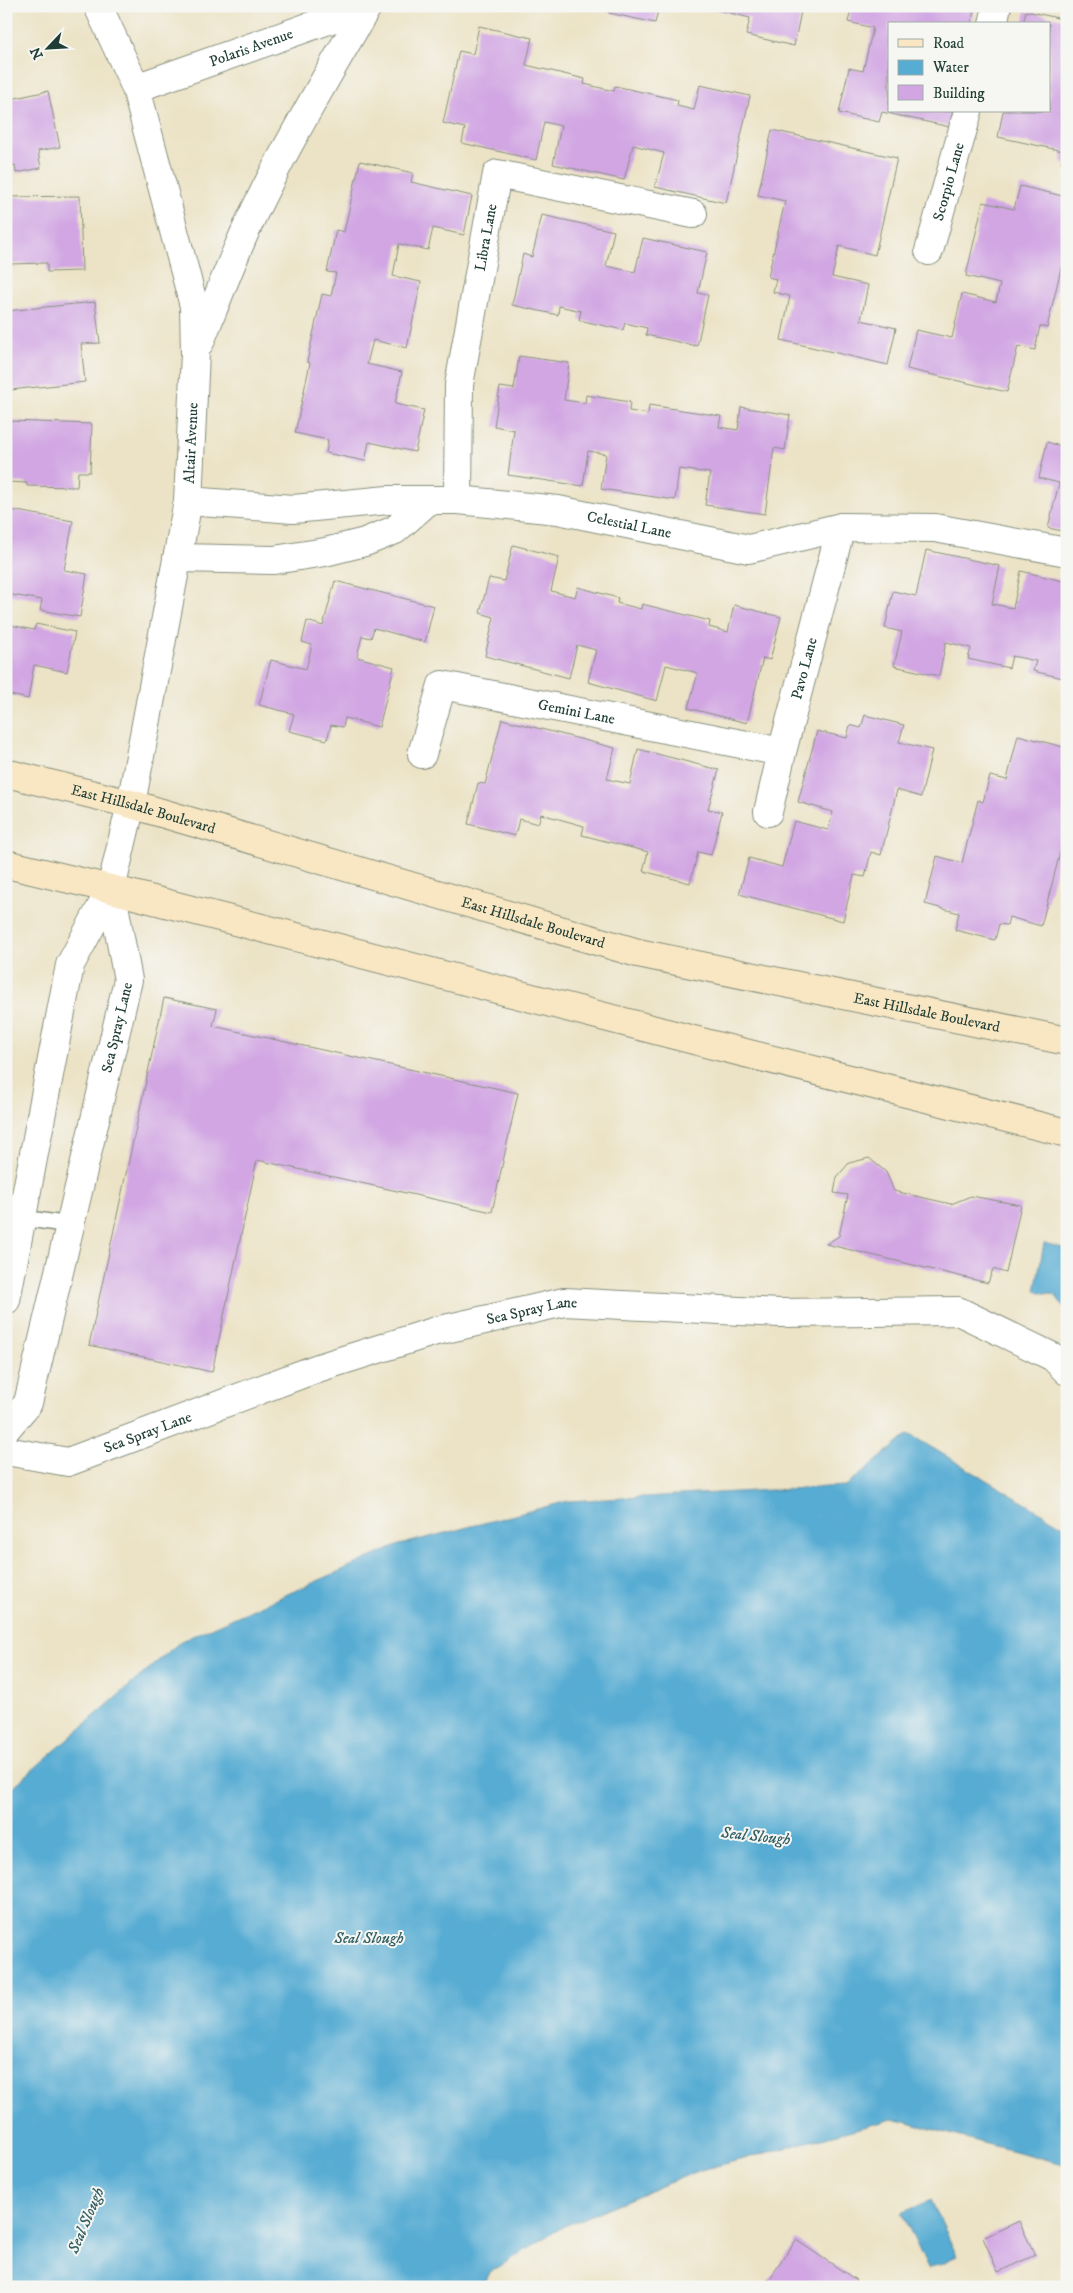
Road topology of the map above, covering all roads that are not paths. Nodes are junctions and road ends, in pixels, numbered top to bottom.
1 (98, 6) edge
2 (367, 6) edge
3 (997, 6) edge
4 (993, 22) edge
5 (136, 88) junction
6 (968, 112) edge
7 (693, 214) dead end
8 (930, 251) dead end
9 (195, 352) junction
10 (188, 500) junction
11 (429, 500) junction
12 (458, 500) junction
13 (841, 527) junction
14 (1067, 552) edge
15 (177, 558) junction
16 (782, 752) junction
17 (422, 754) dead end
18 (6, 773) edge
19 (131, 804) junction
20 (768, 812) dead end
21 (6, 864) edge
22 (111, 889) junction
23 (1067, 1041) edge
24 (1067, 1133) edge
25 (24, 1218) junction
26 (70, 1226) junction
27 (6, 1300) edge
28 (1067, 1371) edge
29 (6, 1429) edge
30 (6, 1451) edge

1 - 5 street, Altair Avenue
2 - 5 street, Polaris Avenue
2 - 9 street
3 - 4 street
5 - 9 street, Altair Avenue
6 - 8 street, Scorpio Lane
7 - 12 street, Libra Lane
9 - 10 street, Altair Avenue
10 - 11 street, Celestial Lane
10 - 15 street, Altair Avenue
11 - 12 street, Celestial Lane
11 - 15 street
12 - 13 street, Celestial Lane
13 - 14 street, Celestial Lane
13 - 16 street, Pavo Lane
15 - 19 street, Altair Avenue
16 - 17 street, Gemini Lane
16 - 20 street, Pavo Lane
18 - 19 main road, East Hillsdale Boulevard
19 - 22 street, Altair Avenue
19 - 23 main road, East Hillsdale Boulevard
21 - 22 main road
22 - 24 main road
22 - 25 street
22 - 26 street, Sea Spray Lane
25 - 26 lane
25 - 27 street
26 - 29 street, Sea Spray Lane
28 - 30 street, Sea Spray Lane

